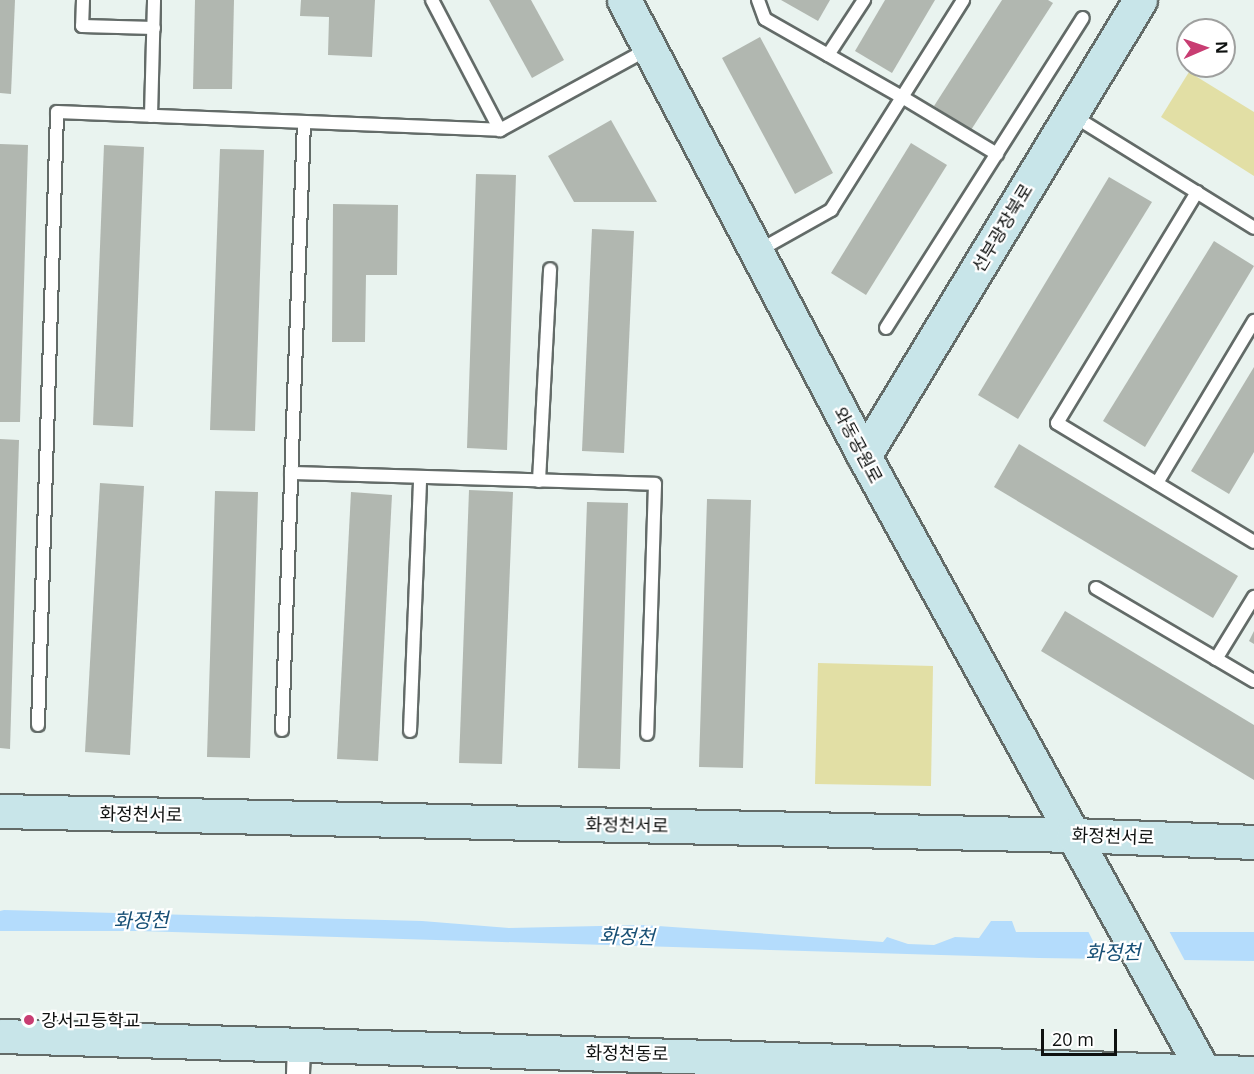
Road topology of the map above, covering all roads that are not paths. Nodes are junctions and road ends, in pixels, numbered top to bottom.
1 (83, 0) edge
2 (154, 0) edge
3 (432, 0) edge
4 (624, 0) edge
5 (758, 0) edge
6 (864, 0) edge
7 (963, 0) edge
8 (1140, 0) edge
9 (1083, 18) dead end
10 (154, 28) junction
11 (648, 49) junction
12 (828, 55) junction
13 (902, 97) junction
14 (1071, 115) junction
15 (151, 116) junction
16 (304, 122) junction
17 (501, 130) junction
18 (997, 154) junction
19 (1197, 192) junction
20 (1254, 228) edge
21 (757, 252) junction
22 (550, 269) dead end
23 (1254, 321) edge
24 (886, 328) dead end
25 (864, 456) junction
26 (291, 473) junction
27 (420, 477) junction
28 (539, 481) junction
29 (1157, 483) junction
30 (1252, 538) edge
31 (1096, 588) dead end
32 (1254, 597) edge
33 (1216, 659) junction
34 (1254, 681) edge
35 (38, 725) dead end
36 (282, 730) dead end
37 (410, 731) dead end
38 (648, 735) dead end
39 (0, 811) edge
40 (1073, 835) junction
41 (1254, 842) edge
42 (0, 1036) edge
43 (298, 1059) edge
44 (676, 1064) edge
45 (1205, 1073) edge
46 (1254, 1073) edge

1 - 10 lane
2 - 10 lane
3 - 17 lane
4 - 11 street, 와동공원로
5 - 12 lane
6 - 12 lane
7 - 13 lane
8 - 14 street, 선부광장북로
9 - 18 lane
10 - 15 lane
11 - 17 lane
11 - 21 street, 와동공원로
12 - 13 lane
13 - 18 lane
13 - 21 lane
14 - 19 lane
14 - 25 street, 선부광장북로
15 - 16 lane
15 - 35 lane
16 - 17 lane
16 - 26 lane
18 - 24 lane
19 - 20 lane
19 - 29 lane
21 - 25 street, 와동공원로
22 - 28 lane
23 - 29 lane
25 - 40 street, 와동공원로
26 - 27 lane
26 - 36 lane
27 - 28 lane
27 - 37 lane
28 - 38 lane
29 - 30 lane
31 - 33 lane
32 - 33 lane
33 - 34 lane
39 - 40 street, 화정천서로
40 - 41 street, 화정천서로
40 - 45 street, 와동공원로
42 - 43 street, 화정천동로
43 - 44 street, 화정천동로
44 - 45 street, 화정천동로
45 - 46 street, 화정천동로

